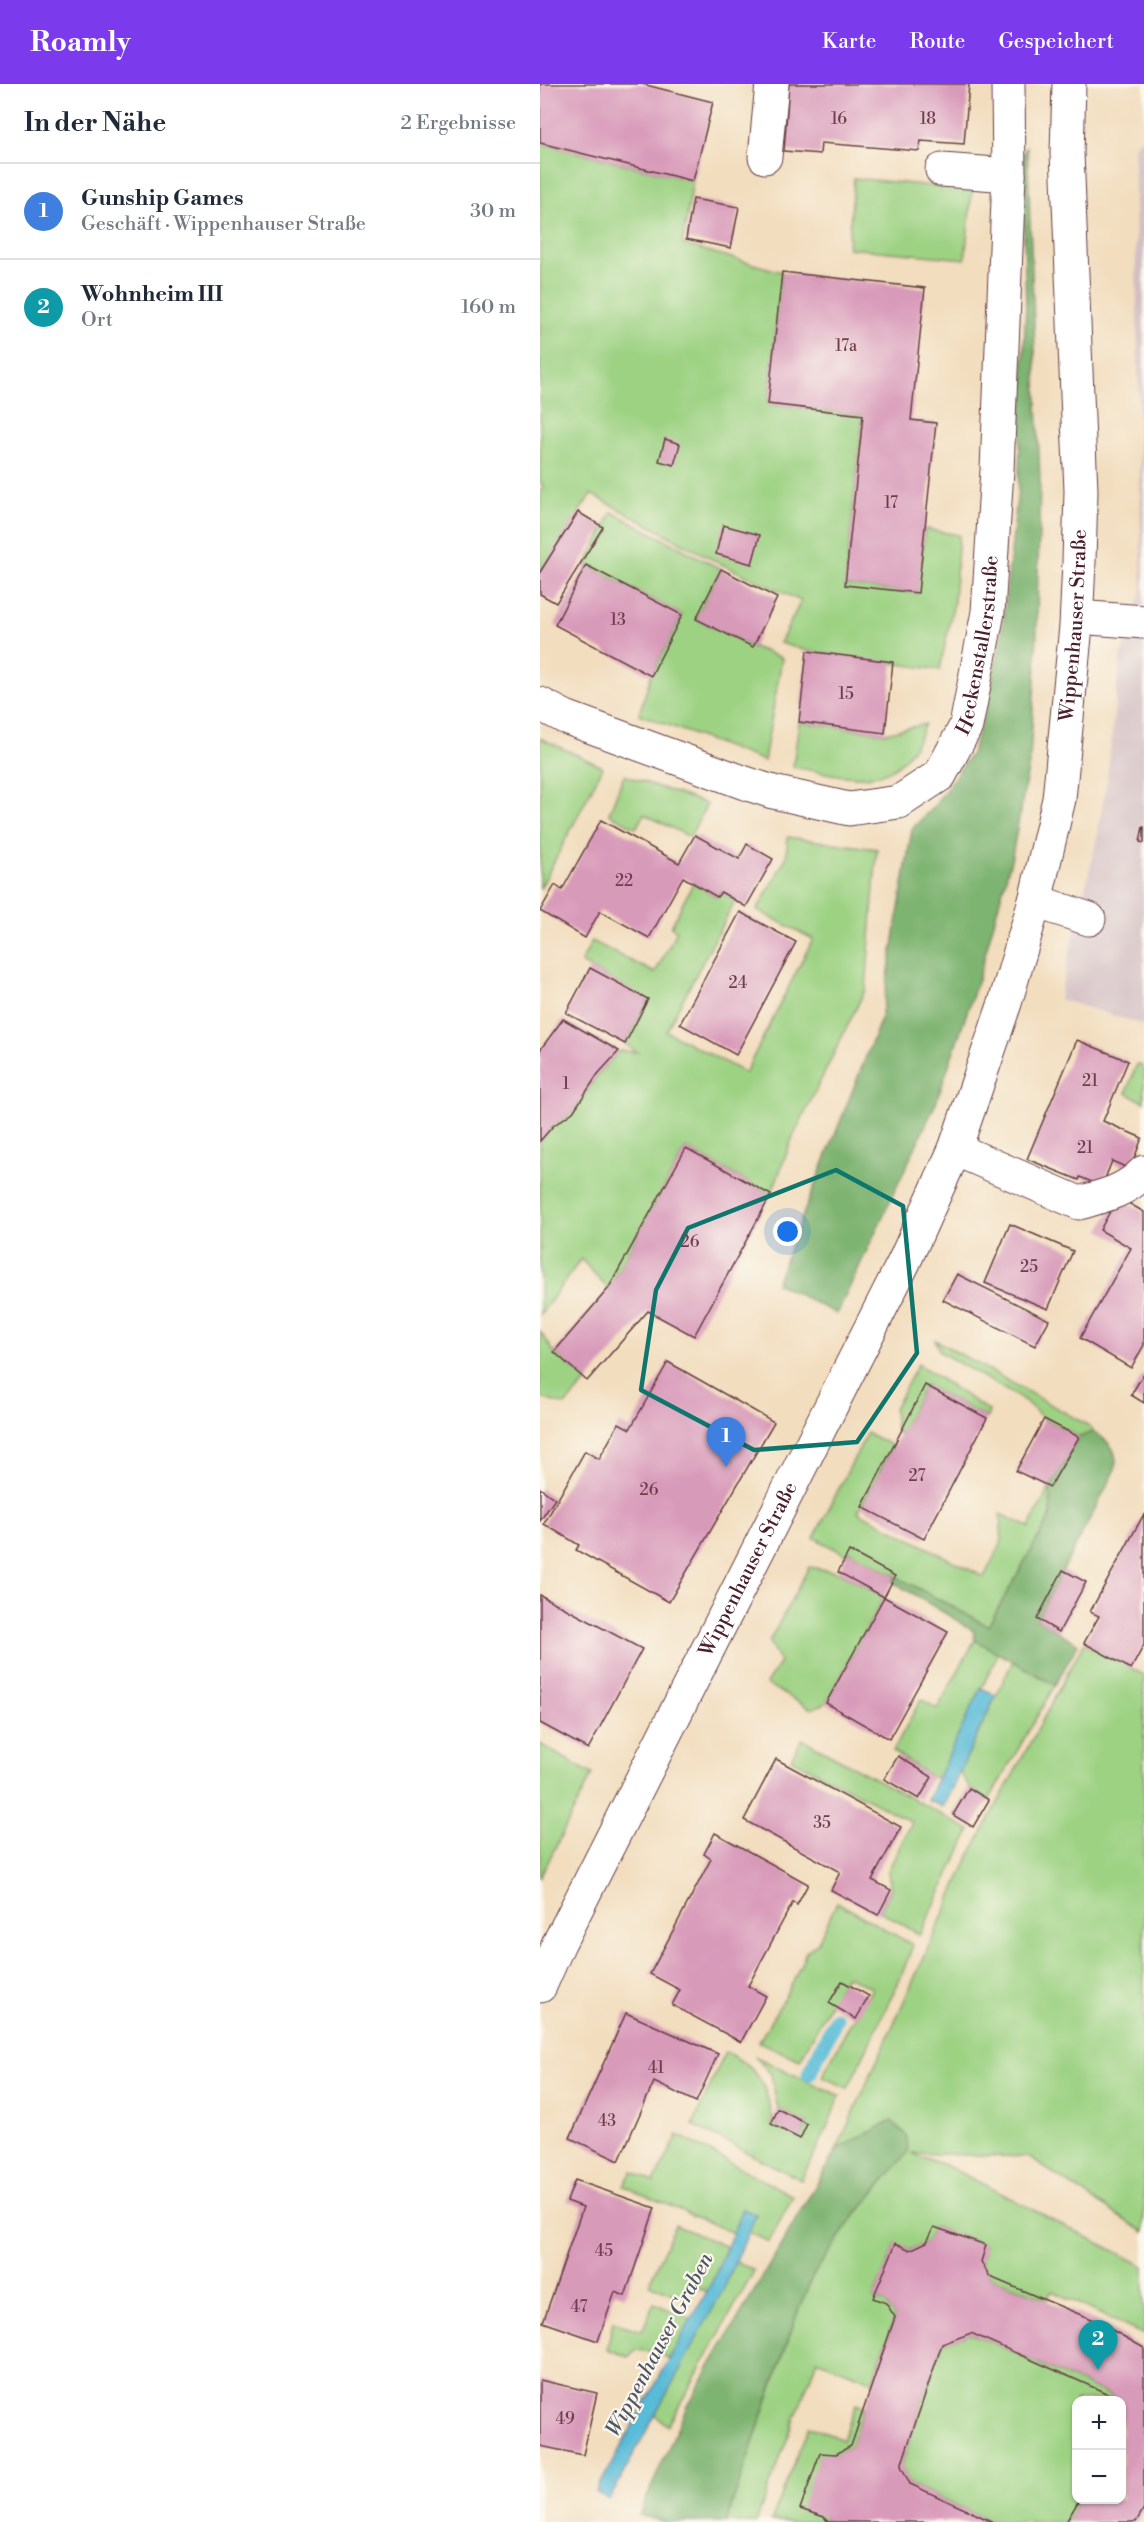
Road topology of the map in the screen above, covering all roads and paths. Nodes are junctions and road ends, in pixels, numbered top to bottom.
1 (772, 84) edge
2 (1008, 84) edge
3 (1070, 84) edge
4 (765, 157) dead end
5 (942, 170) dead end
6 (1009, 175) junction
7 (1077, 616) junction
8 (1144, 622) edge
9 (540, 704) edge
10 (1035, 901) junction
11 (1089, 919) dead end
12 (955, 1149) junction
13 (1144, 1172) edge
14 (540, 1986) edge

1 - 4 street
2 - 6 street, Heckenstallerstraße
3 - 7 street, Wippenhauser Straße
5 - 6 street
6 - 9 street, Heckenstallerstraße
7 - 8 street
7 - 10 street, Wippenhauser Straße
10 - 11 street
10 - 12 street, Wippenhauser Straße
12 - 13 street
12 - 14 street, Wippenhauser Straße

